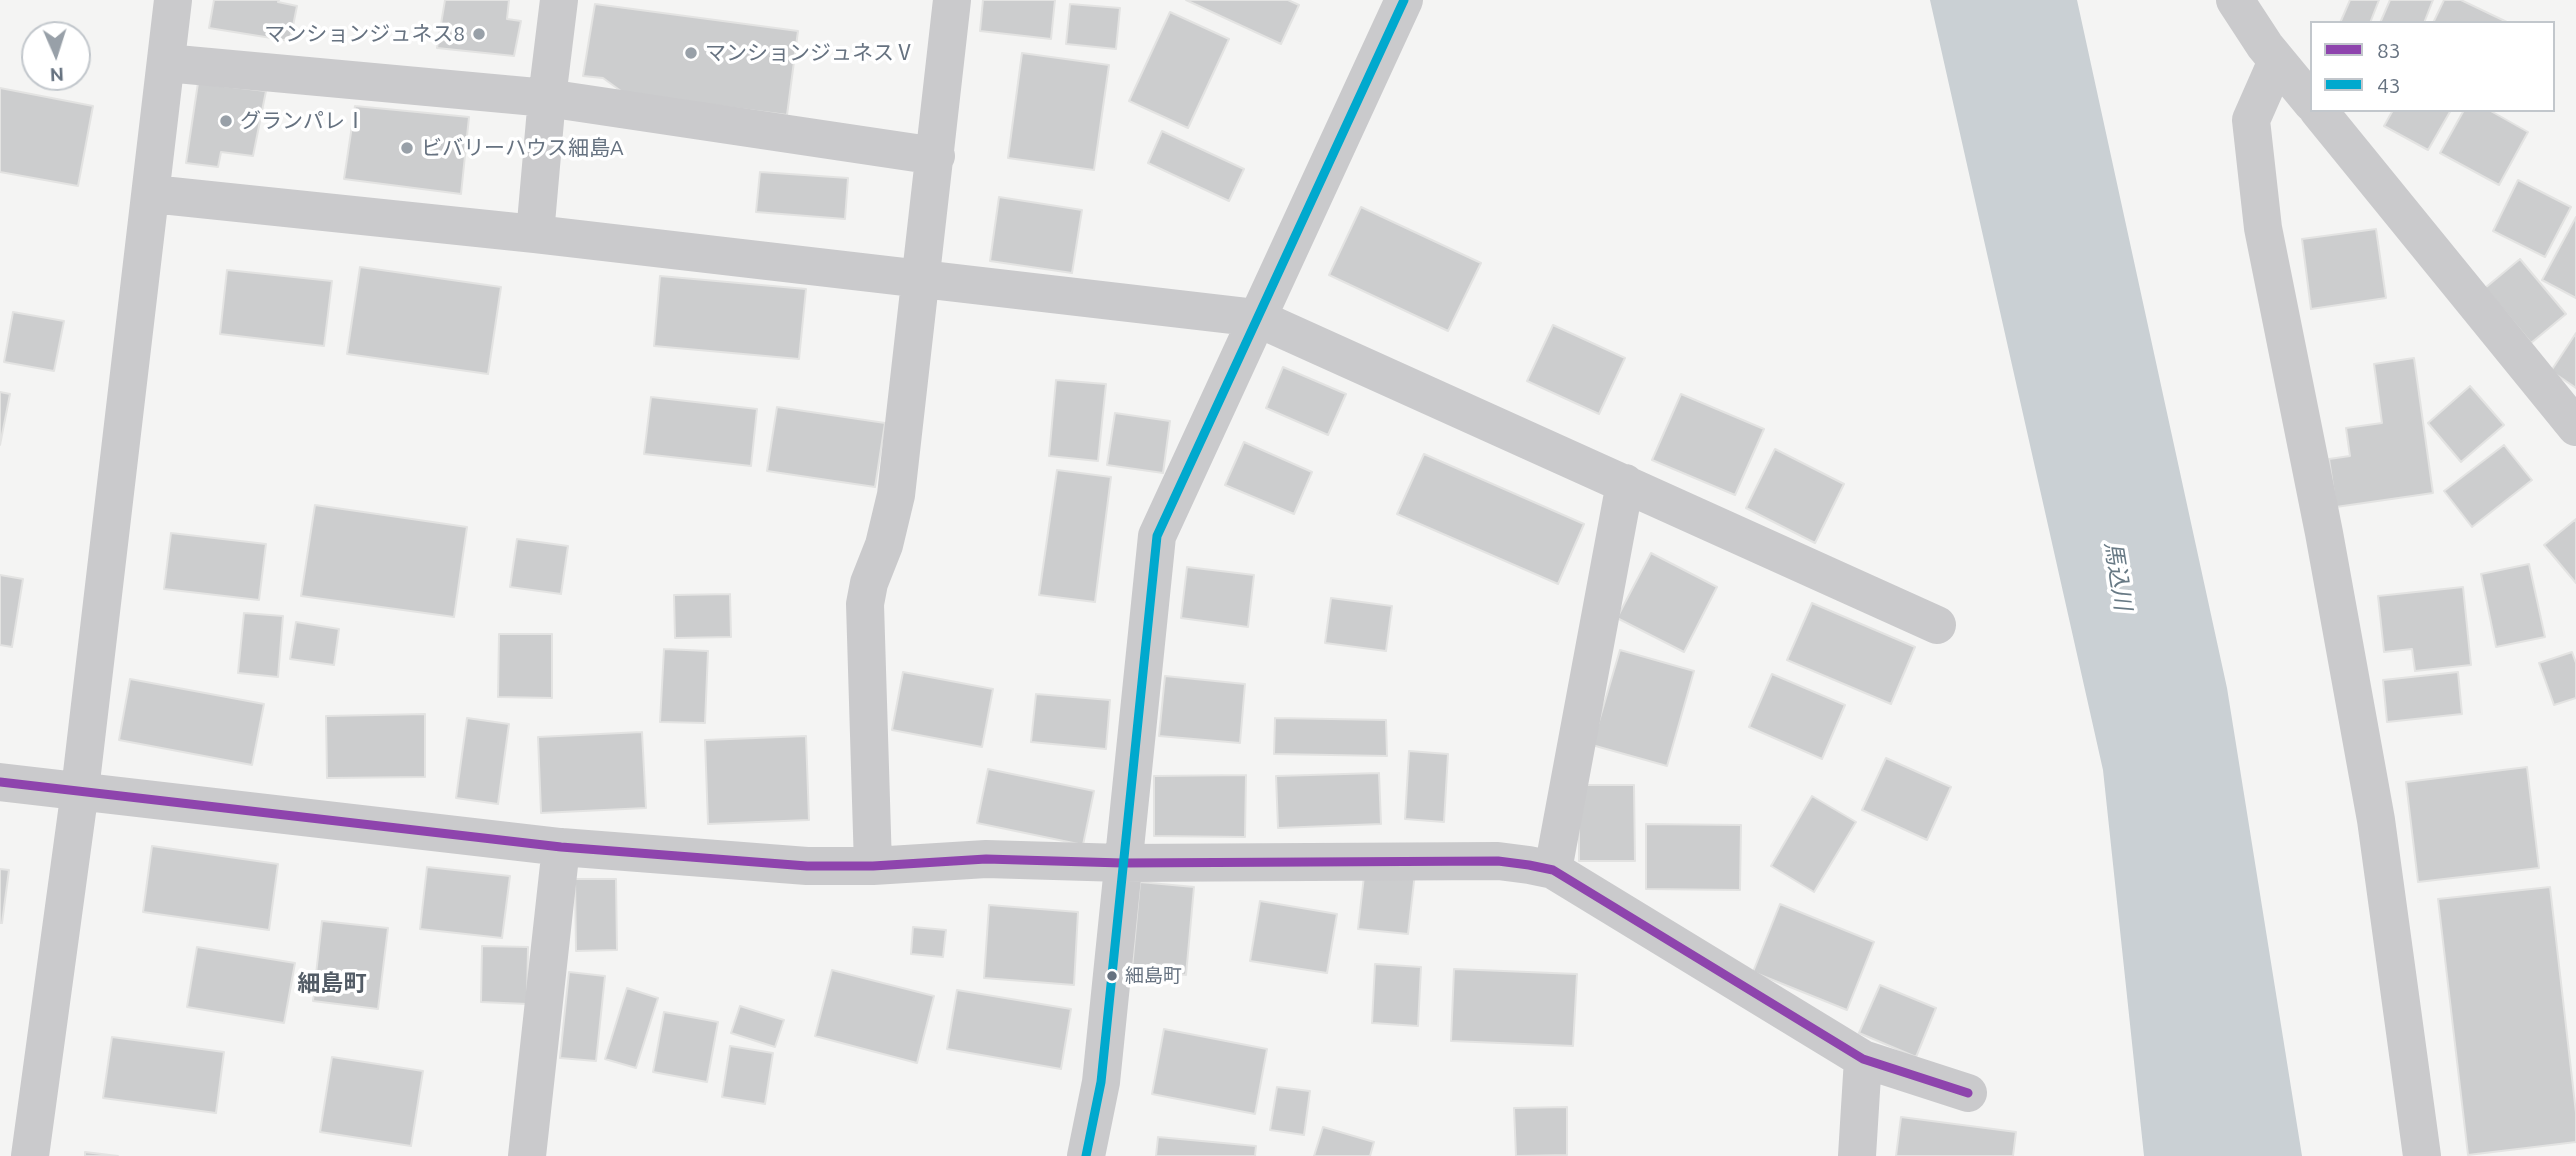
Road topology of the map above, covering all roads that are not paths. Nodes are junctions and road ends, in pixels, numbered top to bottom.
1 (173, 0) edge
2 (559, 0) edge
3 (952, 0) edge
4 (1404, 0) edge
5 (2235, 0) edge
6 (2277, 61) junction
7 (166, 63) junction
8 (547, 98) junction
9 (2310, 101) edge
10 (2320, 112) edge
11 (936, 156) junction
12 (152, 194) junction
13 (534, 234) junction
14 (919, 280) junction
15 (1257, 318) junction
16 (2576, 427) edge
17 (1625, 483) junction
18 (1937, 625) dead end
19 (0, 782) edge
20 (80, 790) junction
21 (561, 847) junction
22 (1122, 863) junction
23 (873, 866) junction
24 (1553, 870) junction
25 (1863, 1059) junction
26 (1968, 1093) dead end
27 (30, 1156) edge
28 (527, 1156) edge
29 (1086, 1156) edge
30 (1857, 1156) edge
31 (2423, 1156) edge

1 - 7 street
2 - 8 street
3 - 11 street
4 - 15 street
5 - 6 street
6 - 9 street
6 - 31 street
7 - 8 street
7 - 12 street
8 - 11 street
8 - 13 street
10 - 16 street
11 - 14 street
12 - 13 street
12 - 20 street
13 - 14 street
14 - 15 street
14 - 23 street
15 - 17 street
15 - 22 street
17 - 18 street
17 - 24 street
19 - 20 street
20 - 21 street
20 - 27 street
21 - 23 street
21 - 28 street
22 - 23 street
22 - 24 street
22 - 29 street
24 - 25 street
25 - 26 street
25 - 30 street

